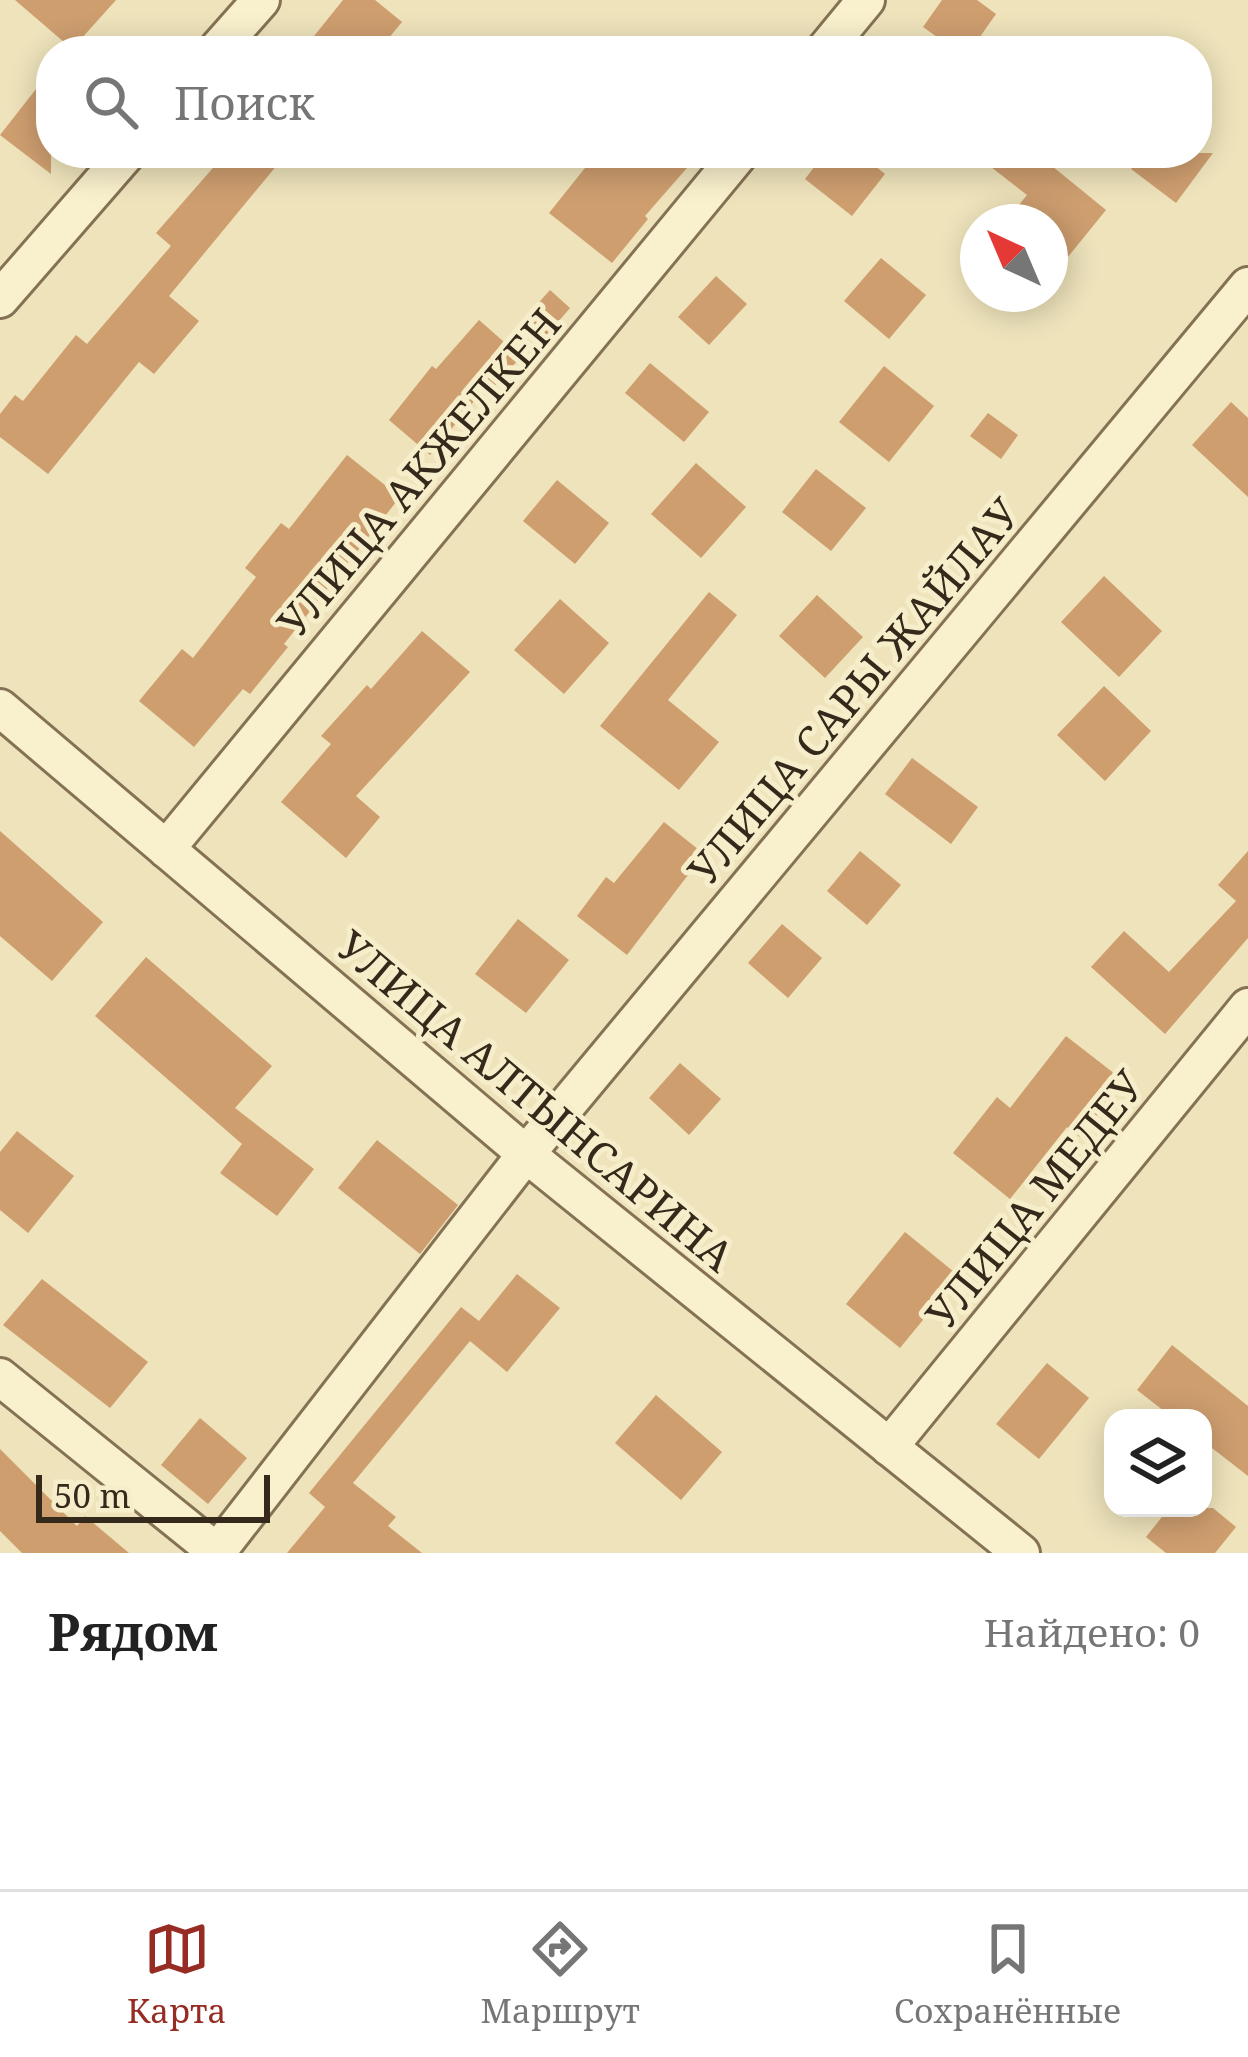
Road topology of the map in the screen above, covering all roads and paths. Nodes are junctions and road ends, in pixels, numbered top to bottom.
1 (261, 0) edge
2 (866, 0) edge
3 (229, 36) edge
4 (836, 36) edge
5 (114, 168) edge
6 (728, 168) edge
7 (1248, 286) edge
8 (0, 299) edge
9 (0, 708) edge
10 (166, 849) junction
11 (1248, 1007) edge
12 (526, 1154) junction
13 (0, 1377) edge
14 (889, 1447) junction
15 (218, 1553) edge
16 (1021, 1553) edge

1 - 3 street
2 - 4 street
5 - 8 street
6 - 10 street, УЛИЦА АКЖЕЛКЕН
7 - 12 street, УЛИЦА САРЫ ЖАЙЛАУ
9 - 10 street, УЛИЦА АЛТЫНСАРИНА
10 - 12 street, УЛИЦА АЛТЫНСАРИНА
11 - 14 street, УЛИЦА МЕДЕУ
12 - 14 street, УЛИЦА АЛТЫНСАРИНА
12 - 15 street, УЛИЦА САРЫ ЖАЙЛАУ
13 - 15 street
14 - 16 street, УЛИЦА АЛТЫНСАРИНА

